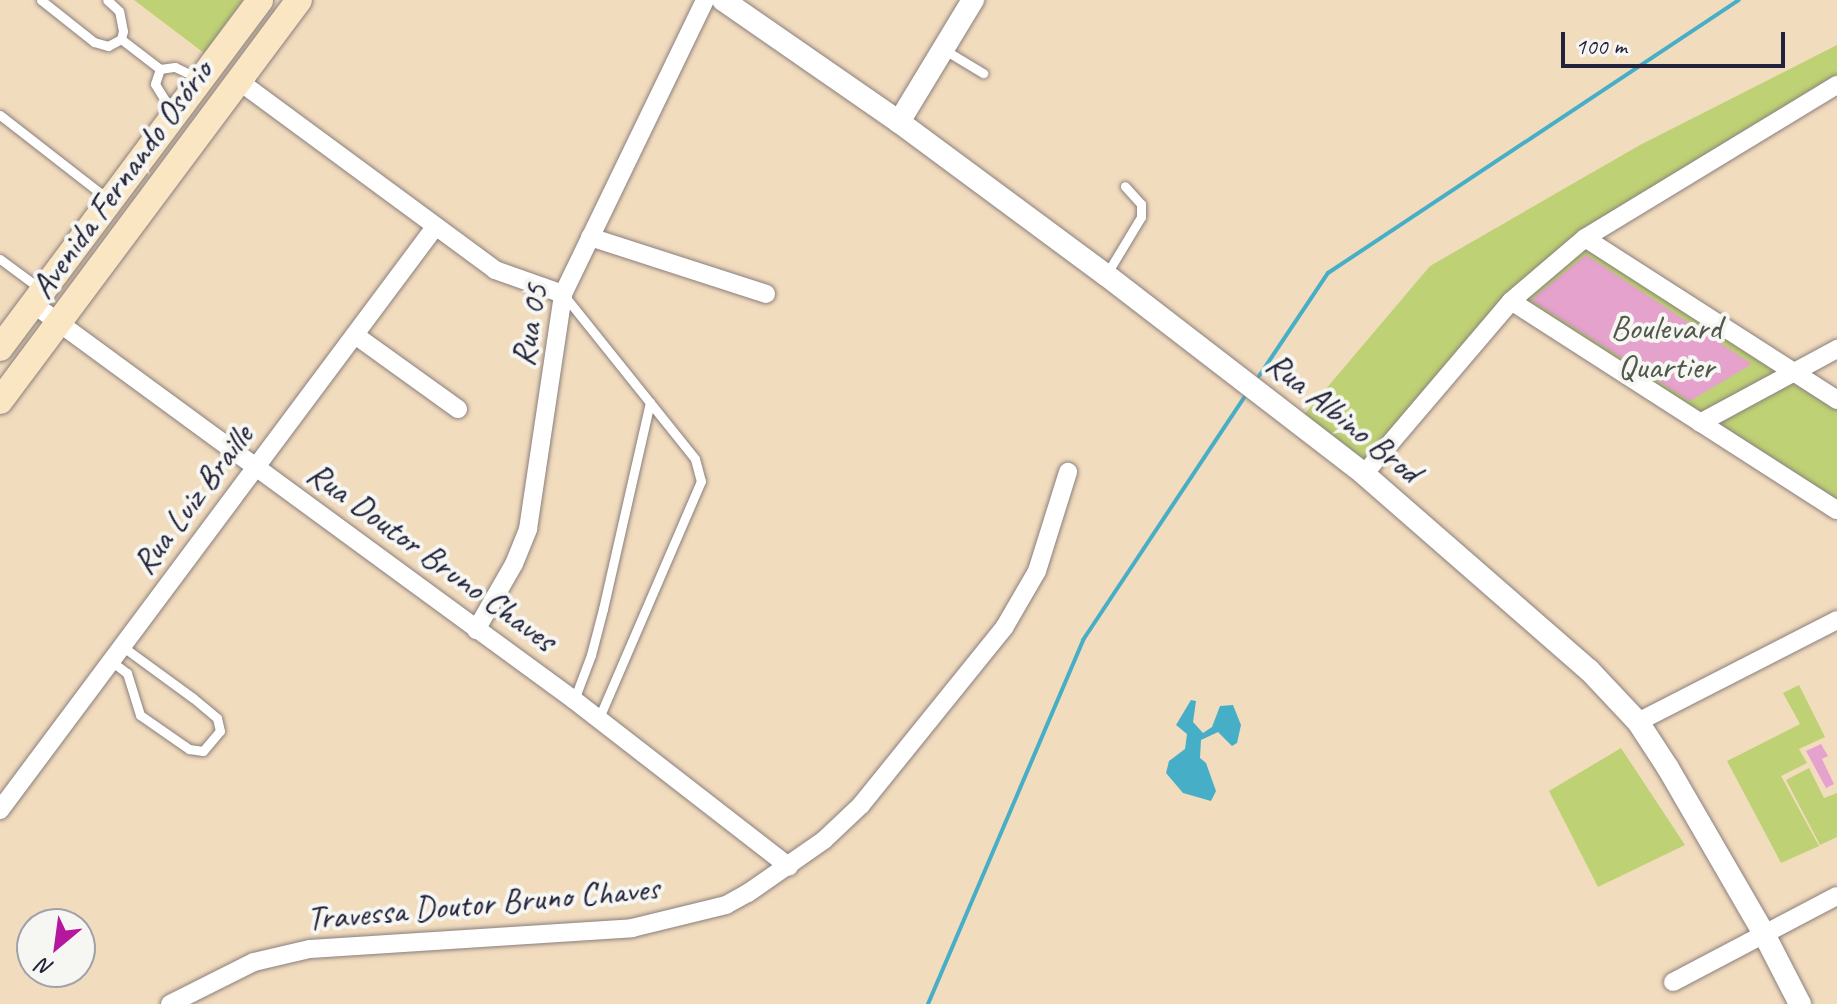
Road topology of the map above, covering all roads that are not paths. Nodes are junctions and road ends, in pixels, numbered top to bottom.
1 (41, 0) edge
2 (107, 0) edge
3 (260, 0) edge
4 (299, 0) edge
5 (705, 0) edge
6 (723, 0) edge
7 (973, 0) edge
8 (121, 39) junction
9 (943, 49) junction
10 (160, 69) junction
11 (983, 73) dead end
12 (200, 79) junction
13 (239, 81) junction
14 (1837, 85) edge
15 (174, 114) junction
16 (0, 115) edge
17 (899, 122) junction
18 (1125, 186) dead end
19 (109, 200) junction
20 (435, 227) junction
21 (590, 237) junction
22 (1585, 238) junction
23 (0, 259) edge
24 (1106, 275) junction
25 (563, 294) junction
26 (766, 294) dead end
27 (37, 297) junction
28 (1511, 301) junction
29 (61, 321) junction
30 (355, 335) junction
31 (0, 348) edge
32 (1837, 349) edge
33 (1791, 371) junction
34 (1837, 400) edge
35 (0, 401) edge
36 (650, 402) junction
37 (458, 409) dead end
38 (1700, 423) junction
39 (256, 468) junction
40 (1068, 472) dead end
41 (1364, 474) junction
42 (1837, 510) edge
43 (1837, 620) edge
44 (476, 630) junction
45 (116, 653) junction
46 (574, 700) junction
47 (599, 718) junction
48 (1638, 722) junction
49 (0, 810) edge
50 (789, 867) junction
51 (1837, 896) edge
52 (1763, 932) junction
53 (1673, 982) dead end
54 (170, 1004) edge
55 (1800, 1004) edge

1 - 8 lane
2 - 8 lane
3 - 12 main road, Avenida Fernando Osório
4 - 13 main road, Avenida Fernando Osório
5 - 21 street, Rua 05
6 - 17 street, Rua Albino Brod
7 - 9 street
8 - 10 lane
9 - 11 lane
9 - 17 street
10 - 12 lane
10 - 15 lane
12 - 15 main road, Avenida Fernando Osório
13 - 20 street
13 - 29 main road, Avenida Fernando Osório
14 - 22 street
15 - 19 main road, Avenida Fernando Osório
16 - 19 lane
17 - 24 street, Rua Albino Brod
18 - 24 lane
19 - 27 main road, Avenida Fernando Osório
20 - 25 street
20 - 30 street, Rua Luiz Braille
21 - 25 street, Rua 05
21 - 26 street
22 - 28 street
22 - 33 street
23 - 27 lane
24 - 41 street, Rua Albino Brod
25 - 36 lane
25 - 44 street, Rua 05
27 - 29 street, Rua Doutor Bruno Chaves
27 - 31 main road, Avenida Fernando Osório
28 - 38 street
28 - 41 street
29 - 35 main road, Avenida Fernando Osório
29 - 39 street, Rua Doutor Bruno Chaves
30 - 37 street
30 - 39 street, Rua Luiz Braille
32 - 33 street
33 - 34 street
33 - 38 street
36 - 46 lane
36 - 47 lane
38 - 42 street
39 - 44 street, Rua Doutor Bruno Chaves
39 - 45 street, Rua Luiz Braille
40 - 50 street, Travessa Doutor Bruno Chaves
41 - 48 street, Rua Albino Brod
43 - 48 street
44 - 46 street, Rua Doutor Bruno Chaves
45 - 45 lane
45 - 49 street, Rua Luiz Braille
46 - 47 street, Rua Doutor Bruno Chaves
47 - 50 street, Rua Doutor Bruno Chaves
48 - 52 street, Rua Albino Brod
50 - 54 street, Travessa Doutor Bruno Chaves
51 - 52 street
52 - 53 street
52 - 55 street, Rua Albino Brod

